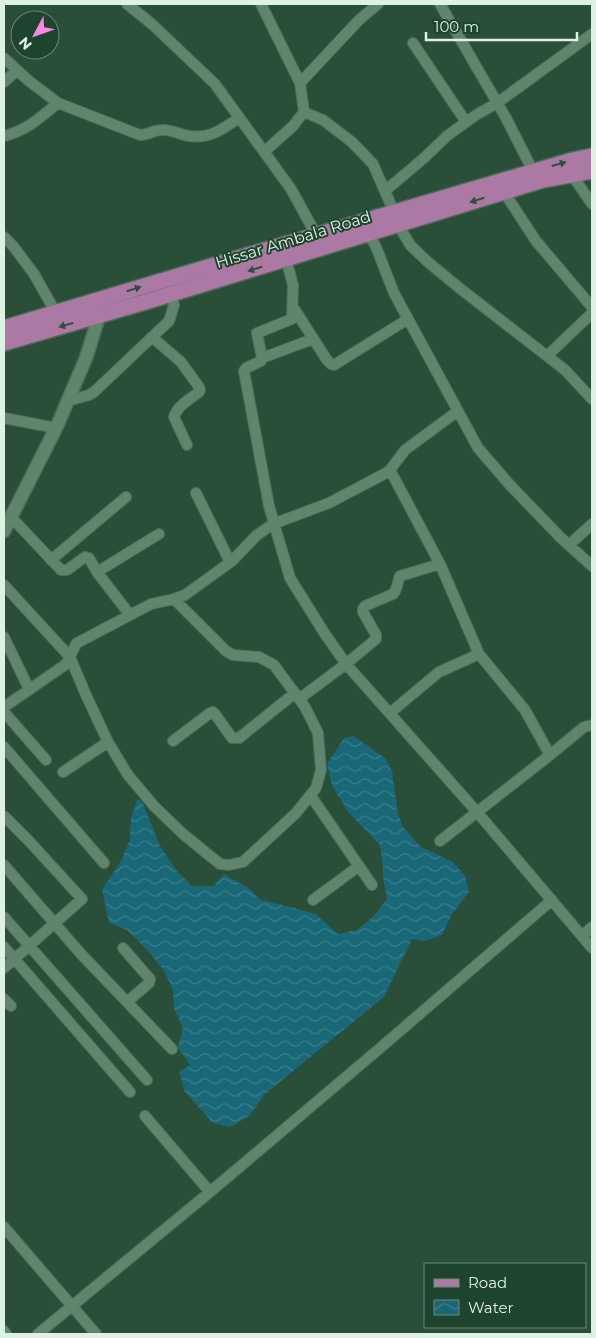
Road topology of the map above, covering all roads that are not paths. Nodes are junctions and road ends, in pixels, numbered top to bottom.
1 (127, 4) edge
2 (260, 4) edge
3 (378, 4) edge
4 (440, 4) edge
5 (592, 34) edge
6 (413, 44) dead end
7 (4, 58) edge
8 (16, 70) junction
9 (4, 82) edge
10 (300, 83) junction
11 (58, 103) junction
12 (497, 103) junction
13 (304, 112) junction
14 (239, 118) junction
15 (466, 122) junction
16 (4, 136) edge
17 (264, 152) junction
18 (592, 156) edge
19 (592, 171) edge
20 (572, 175) junction
21 (536, 177) junction
22 (384, 192) junction
23 (504, 192) junction
24 (592, 204) edge
25 (396, 218) junction
26 (366, 227) junction
27 (4, 237) edge
28 (320, 241) junction
29 (284, 252) junction
30 (171, 294) junction
31 (108, 297) junction
32 (292, 306) junction
33 (592, 307) edge
34 (56, 313) junction
35 (592, 313) edge
36 (99, 316) junction
37 (408, 319) junction
38 (4, 328) edge
39 (152, 337) junction
40 (313, 339) junction
41 (4, 343) edge
42 (548, 356) junction
43 (262, 358) junction
44 (592, 399) edge
45 (68, 401) junction
46 (458, 411) junction
47 (4, 418) edge
48 (56, 428) junction
49 (186, 445) dead end
50 (390, 470) junction
51 (196, 493) dead end
52 (126, 497) dead end
53 (11, 517) junction
54 (273, 524) junction
55 (592, 524) edge
56 (4, 531) edge
57 (159, 534) dead end
58 (569, 545) junction
59 (51, 560) junction
60 (230, 562) junction
61 (440, 564) junction
62 (592, 566) edge
63 (97, 572) junction
64 (4, 586) edge
65 (174, 599) junction
66 (130, 615) junction
67 (4, 637) edge
68 (479, 654) junction
69 (70, 657) junction
70 (346, 664) junction
71 (29, 689) junction
72 (297, 696) junction
73 (4, 707) edge
74 (4, 712) edge
75 (390, 712) junction
76 (592, 725) edge
77 (173, 741) dead end
78 (108, 742) junction
79 (4, 747) edge
80 (550, 755) junction
81 (46, 760) dead end
82 (63, 772) dead end
83 (311, 796) junction
84 (477, 812) junction
85 (4, 816) edge
86 (440, 840) dead end
87 (104, 863) dead end
88 (4, 865) edge
89 (359, 866) junction
90 (372, 885) dead end
91 (313, 900) dead end
92 (552, 900) junction
93 (4, 917) edge
94 (54, 923) junction
95 (592, 927) edge
96 (582, 936) junction
97 (29, 946) junction
98 (4, 947) edge
99 (123, 948) dead end
100 (592, 948) edge
101 (14, 959) junction
102 (4, 968) edge
103 (127, 1002) junction
104 (172, 1049) dead end
105 (147, 1080) dead end
106 (130, 1092) dead end
107 (145, 1116) dead end
108 (210, 1192) junction
109 (4, 1229) edge
110 (72, 1306) junction
111 (38, 1334) edge
112 (96, 1334) edge

1 - 14 street
2 - 10 street
3 - 10 street
4 - 12 street
5 - 12 street
6 - 15 street
7 - 8 street
8 - 9 street
8 - 11 street
10 - 13 street
11 - 14 street
11 - 16 street
12 - 15 street
12 - 21 street
13 - 17 street
13 - 22 street
14 - 17 street
15 - 22 street
17 - 28 street
21 -> 18 main road, Hissar Ambala Road
19 - 20 main road, Hissar Ambala Road
20 - 21 main road, Hissar Ambala Road
20 - 24 street
21 - 23 main road, Hissar Ambala Road
21 - 25 main road, Hissar Ambala Road
22 - 25 street
23 -> 25 main road, Hissar Ambala Road
23 - 33 street
25 - 26 main road, Hissar Ambala Road
25 - 42 street
26 - 28 main road, Hissar Ambala Road
26 - 37 street
27 - 34 street
28 - 29 main road, Hissar Ambala Road
29 -> 30 main road, Hissar Ambala Road
31 -> 29 main road, Hissar Ambala Road
29 - 32 street
30 - 36 main road, Hissar Ambala Road
30 - 39 street
31 - 34 main road, Hissar Ambala Road
31 - 36 street
32 - 40 street
32 - 43 street
34 - 38 main road, Hissar Ambala Road
35 - 42 street
36 -> 41 main road, Hissar Ambala Road
36 - 45 street
37 - 40 street
37 - 46 street
39 - 45 street
39 - 49 street
40 - 43 street
42 - 44 street
43 - 54 street
45 - 48 street
46 - 50 street
46 - 58 street
47 - 48 street
48 - 53 street
50 - 54 street
50 - 61 street
51 - 60 street
52 - 59 street
53 - 56 street
53 - 59 street
54 - 60 street
54 - 70 street
55 - 58 street
57 - 63 street
58 - 62 street
59 - 63 street
60 - 65 street
61 - 68 street
61 - 70 street
63 - 66 street
64 - 69 street
65 - 66 street
65 - 72 street
66 - 69 street
67 - 71 street
68 - 75 street
68 - 80 street
69 - 71 street
69 - 78 street
70 - 72 street
70 - 75 street
71 - 73 street
72 - 77 street
72 - 83 street
74 - 81 street
75 - 84 street
76 - 80 street
78 - 82 street
78 - 83 street
79 - 87 street
80 - 84 street
83 - 89 street
84 - 86 street
84 - 92 street
85 - 94 street
88 - 94 street
89 - 90 street
89 - 91 street
92 - 96 street
92 - 108 street
93 - 97 street
94 - 97 street
94 - 103 street
95 - 96 street
96 - 100 street
97 - 101 street
97 - 105 street
98 - 101 street
99 - 103 street
101 - 102 street
101 - 106 street
103 - 104 street
107 - 108 street
108 - 110 street
109 - 110 street
110 - 111 street
110 - 112 street

